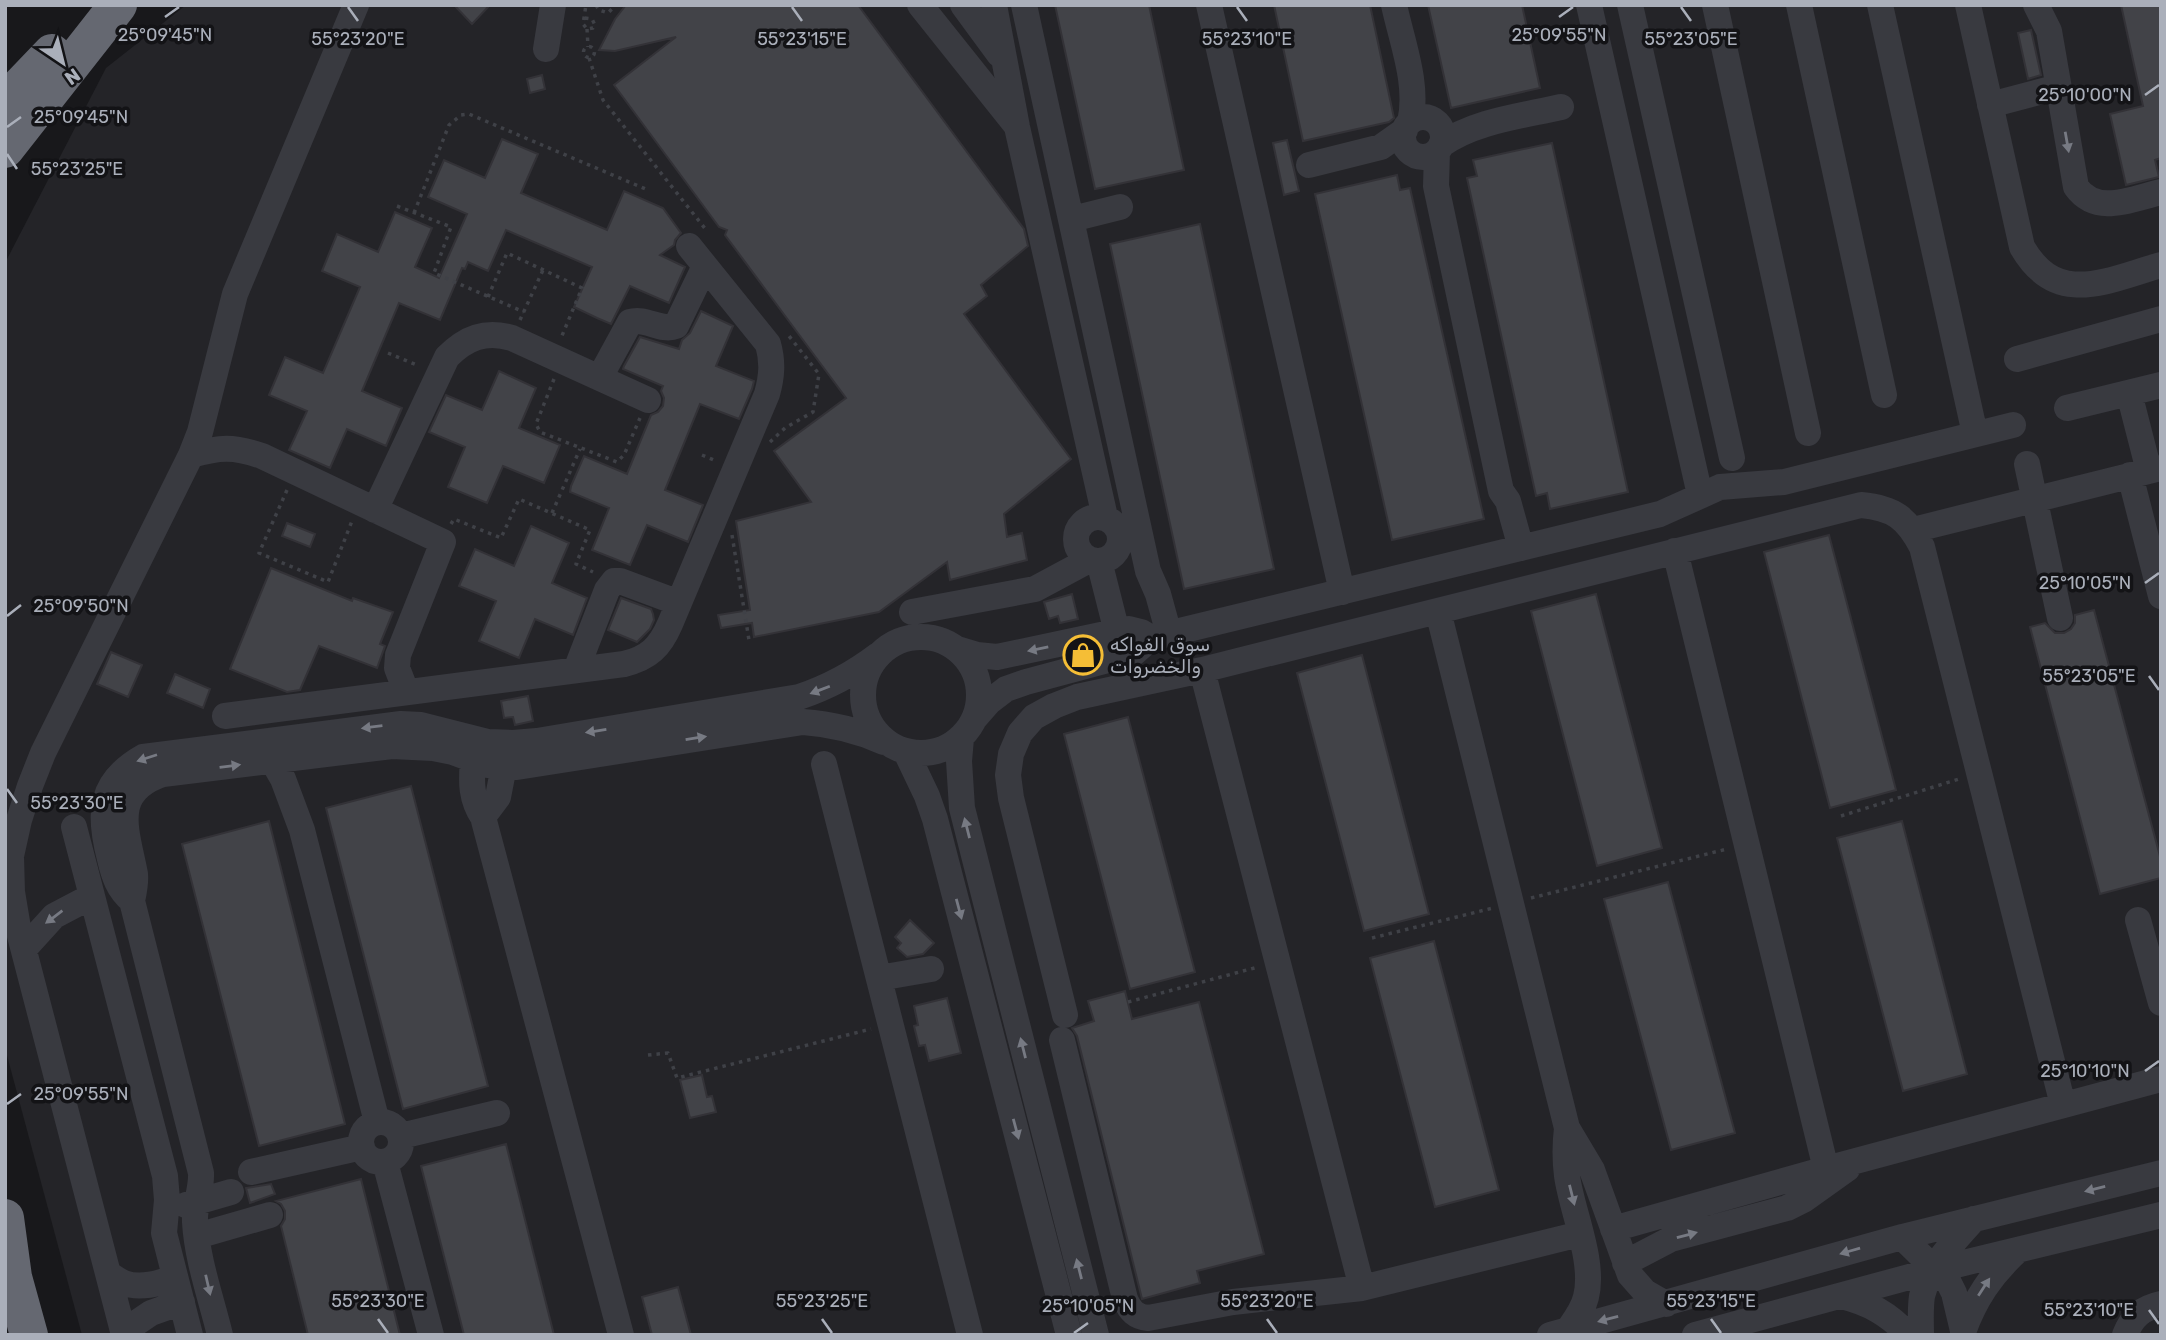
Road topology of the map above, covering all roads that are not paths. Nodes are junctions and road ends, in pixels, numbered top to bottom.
1 (95, 5) edge
2 (117, 5) edge
3 (356, 5) edge
4 (553, 5) edge
5 (920, 5) edge
6 (963, 5) edge
7 (994, 5) edge
8 (1024, 5) edge
9 (1209, 5) edge
10 (1394, 5) edge
11 (1589, 5) edge
12 (1630, 5) edge
13 (1715, 5) edge
14 (1799, 5) edge
15 (1880, 5) edge
16 (1968, 5) edge
17 (2036, 5) edge
18 (546, 49) dead end
19 (1004, 61) junction
20 (2058, 87) junction
21 (5, 102) edge
22 (1990, 105) junction
23 (1561, 107) dead end
24 (1017, 127) junction
25 (1423, 137) junction
26 (5, 149) edge
27 (1309, 165) dead end
28 (2161, 192) edge
29 (1119, 207) dead end
30 (1072, 219) junction
31 (2161, 265) edge
32 (2161, 319) edge
33 (2017, 359) dead end
34 (600, 377) junction
35 (2161, 384) edge
36 (2129, 393) junction
37 (1884, 395) dead end
38 (648, 400) road end
39 (2067, 408) dead end
40 (2012, 425) dead end
41 (1808, 433) dead end
42 (1975, 434) junction
43 (191, 455) junction
44 (1732, 458) dead end
45 (2027, 464) dead end
46 (2147, 471) edge
47 (1700, 495) junction
48 (2034, 499) junction
49 (367, 506) junction
50 (1913, 530) junction
51 (1514, 550) junction
52 (1675, 551) junction
53 (1094, 561) junction
54 (1342, 592) junction
55 (2161, 596) edge
56 (679, 603) junction
57 (1438, 611) junction
58 (912, 612) dead end
59 (2060, 618) dead end
60 (1117, 632) junction
61 (1160, 636) junction
62 (957, 649) junction
63 (878, 655) junction
64 (576, 670) junction
65 (1202, 670) junction
66 (406, 691) junction
67 (225, 716) dead end
68 (968, 728) junction
69 (895, 747) junction
70 (301, 757) junction
71 (272, 760) junction
72 (473, 761) junction
73 (824, 764) dead end
74 (504, 766) junction
75 (483, 817) junction
76 (74, 827) dead end
77 (302, 830) junction
78 (132, 901) junction
79 (94, 904) junction
80 (2138, 920) dead end
81 (24, 949) junction
82 (931, 969) dead end
83 (879, 978) junction
84 (2161, 1003) edge
85 (2161, 1079) edge
86 (2063, 1105) junction
87 (497, 1113) dead end
88 (377, 1122) junction
89 (1567, 1128) junction
90 (401, 1136) junction
91 (362, 1147) junction
92 (1861, 1159) junction
93 (385, 1162) junction
94 (1826, 1169) junction
95 (251, 1172) dead end
96 (2161, 1173) edge
97 (231, 1192) dead end
98 (197, 1202) junction
99 (164, 1211) junction
100 (270, 1215) dead end
101 (2161, 1215) edge
102 (5, 1218) edge
103 (1974, 1219) junction
104 (1613, 1229) junction
105 (1580, 1234) junction
106 (197, 1236) junction
107 (1902, 1237) junction
108 (2017, 1251) junction
109 (1625, 1263) junction
110 (9, 1269) edge
111 (1935, 1270) junction
112 (109, 1274) junction
113 (174, 1276) junction
114 (1362, 1288) junction
115 (1841, 1296) junction
116 (182, 1302) junction
117 (1666, 1304) junction
118 (2161, 1304) edge
119 (1559, 1332) edge
120 (123, 1333) edge
121 (1964, 1334) edge
122 (29, 1335) edge
123 (190, 1335) edge
124 (219, 1335) edge
125 (431, 1335) edge
126 (621, 1335) edge
127 (970, 1335) edge
128 (1069, 1335) edge
129 (1096, 1335) edge
130 (1695, 1335) edge
131 (1908, 1335) edge
132 (1922, 1335) edge
133 (2125, 1335) edge

1 - 21 highway
2 - 26 highway
3 - 43 street
4 - 18 street
5 - 24 street
6 - 19 street
7 - 19 street
8 - 30 street
9 - 54 street
10 - 25 street
11 - 47 street
12 - 44 street
13 - 41 street
14 - 37 street
15 - 42 street
16 - 22 street
17 - 20 street
19 - 24 street
20 - 22 street
20 -> 28 street
22 - 31 street
23 - 25 street
24 - 53 street
25 - 27 street
25 - 51 street
29 - 30 street
30 - 61 street
32 - 33 street
34 - 38 street
34 - 49 street
34 - 56 street
35 - 36 street
36 - 39 street
36 - 46 street
40 - 42 street
42 - 47 street
43 - 49 street
43 - 81 street
45 - 48 street
46 - 48 street
46 - 55 street
47 - 51 street
48 - 50 street
48 - 59 street
49 - 66 street
50 - 52 street
50 - 86 street
51 - 54 street
52 - 57 street
52 - 94 street
53 - 58 street
53 - 60 street
54 - 61 street
56 - 64 street
56 - 64 street
57 - 65 street
57 - 89 street
60 - 61 street
60 -> 62 street
61 - 68 street
62 - 63 street
62 - 68 street
63 - 69 street
63 -> 78 street
64 - 66 street
65 - 114 street
65 - 114 street
66 - 67 street
68 - 69 street
129 -> 68 street
74 -> 69 street
69 -> 128 street
70 - 71 street
70 - 72 street
70 - 77 street
71 - 77 street
78 -> 71 street
72 - 74 street
72 - 75 street
73 - 83 street
74 - 75 street
75 - 126 street
76 - 79 street
77 - 88 street
78 - 79 street
78 - 98 street
79 -> 81 street
79 - 99 street
80 - 84 street
81 - 112 street
82 - 83 street
83 - 127 street
85 - 86 street
86 - 92 street
87 - 90 street
88 - 90 street
88 - 91 street
89 - 104 street
89 -> 105 street
90 - 93 street
91 - 93 street
91 - 95 street
92 - 94 street
109 -> 92 street
93 - 125 street
94 - 104 street
96 -> 103 street
97 - 98 street
98 - 99 street
98 - 106 street
99 - 113 street
100 - 106 street
101 - 108 street
102 - 110 highway
103 - 107 street
103 - 111 street
104 - 109 street
105 - 114 street
105 - 119 street
106 -> 124 street
107 - 111 street
107 -> 117 street
108 - 111 street
121 -> 108 street
109 - 117 street
110 - 122 highway
111 - 115 street
111 - 121 street
111 - 132 street
112 - 113 street
112 - 120 street
113 - 116 street
115 - 130 street
115 - 131 street
116 - 120 street
116 - 123 street
117 -> 119 street
118 - 133 street

